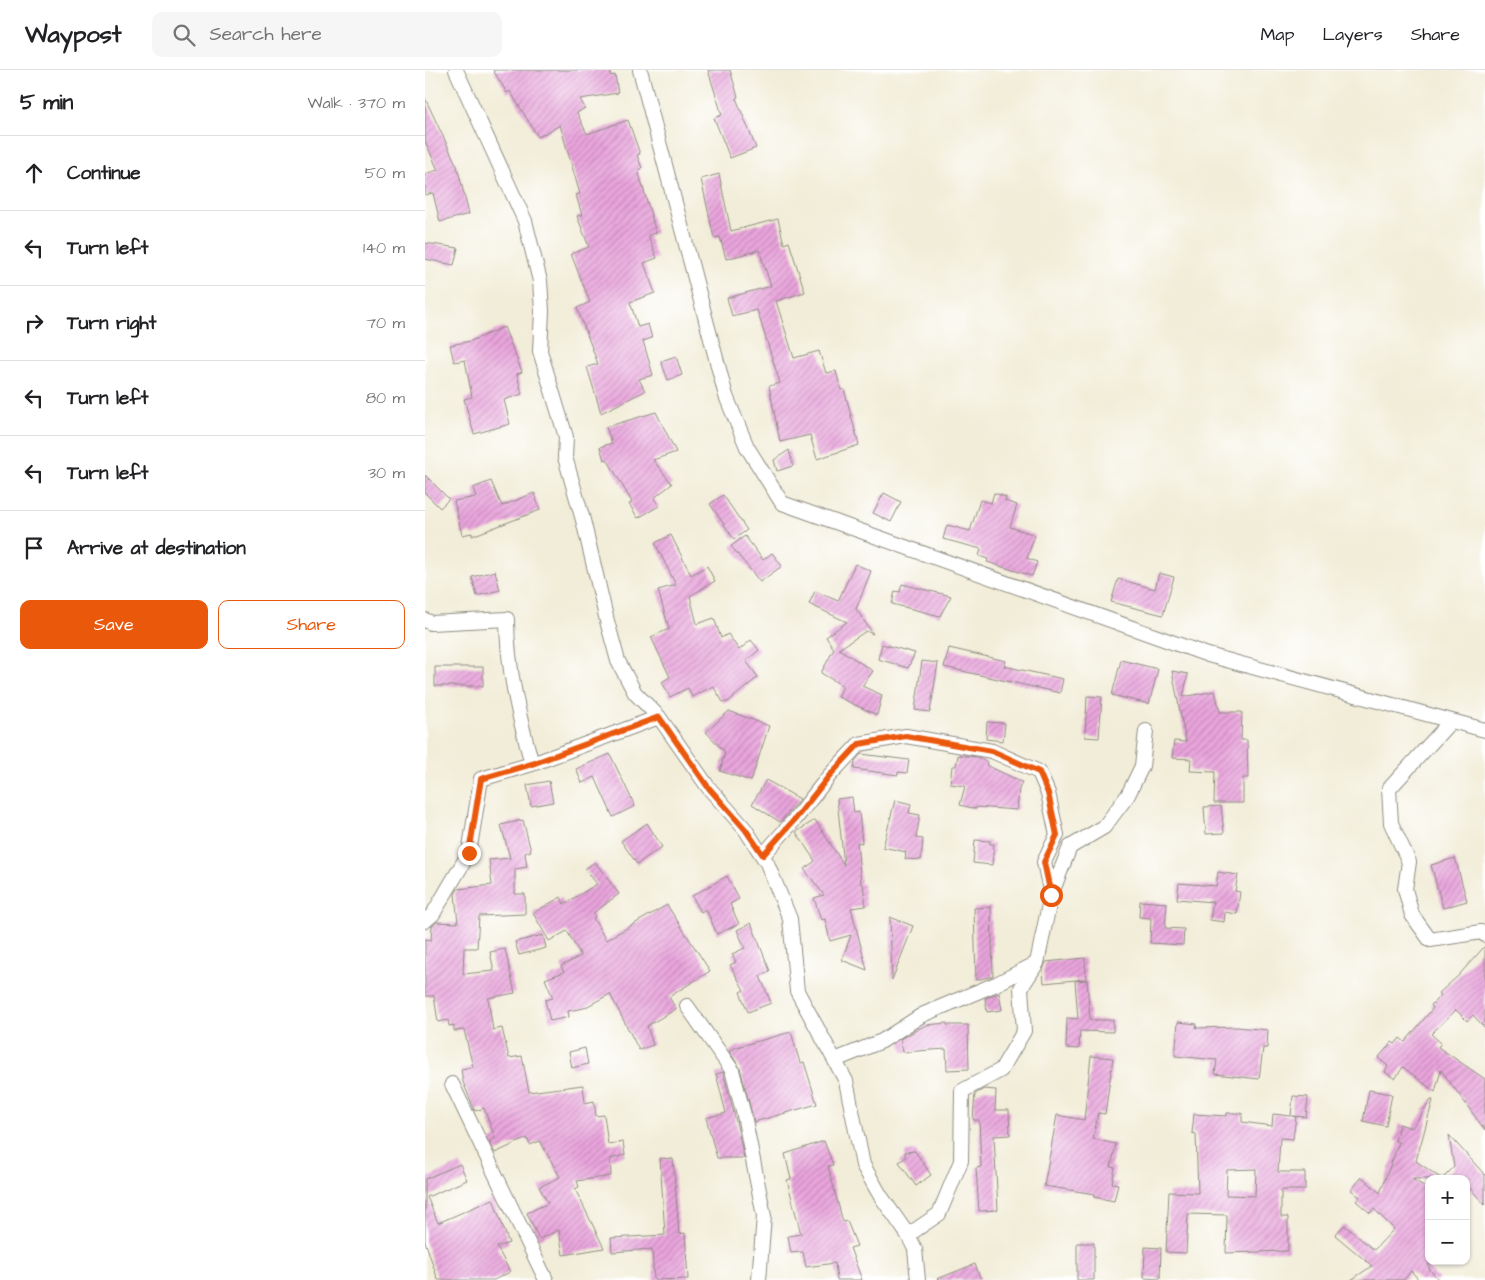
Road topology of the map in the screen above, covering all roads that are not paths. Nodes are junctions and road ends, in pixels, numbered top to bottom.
1 (456, 70) edge
2 (640, 70) edge
3 (425, 620) edge
4 (659, 717) junction
5 (1451, 721) junction
6 (1485, 730) edge
7 (1146, 731) dead end
8 (532, 764) junction
9 (763, 855) junction
10 (1051, 895) junction
11 (425, 921) edge
12 (1485, 934) edge
13 (1037, 963) junction
14 (687, 1006) dead end
15 (835, 1060) junction
16 (452, 1084) dead end
17 (908, 1235) junction
18 (546, 1280) edge
19 (759, 1280) edge
20 (918, 1280) edge

1 - 4 street
2 - 5 street
3 - 8 street
4 - 8 street
4 - 9 street
5 - 6 street
5 - 12 street
7 - 10 street
8 - 11 street
9 - 10 street
9 - 15 street
10 - 13 street
13 - 15 street
13 - 17 street
14 - 19 street
15 - 17 street
16 - 18 street
17 - 20 street

